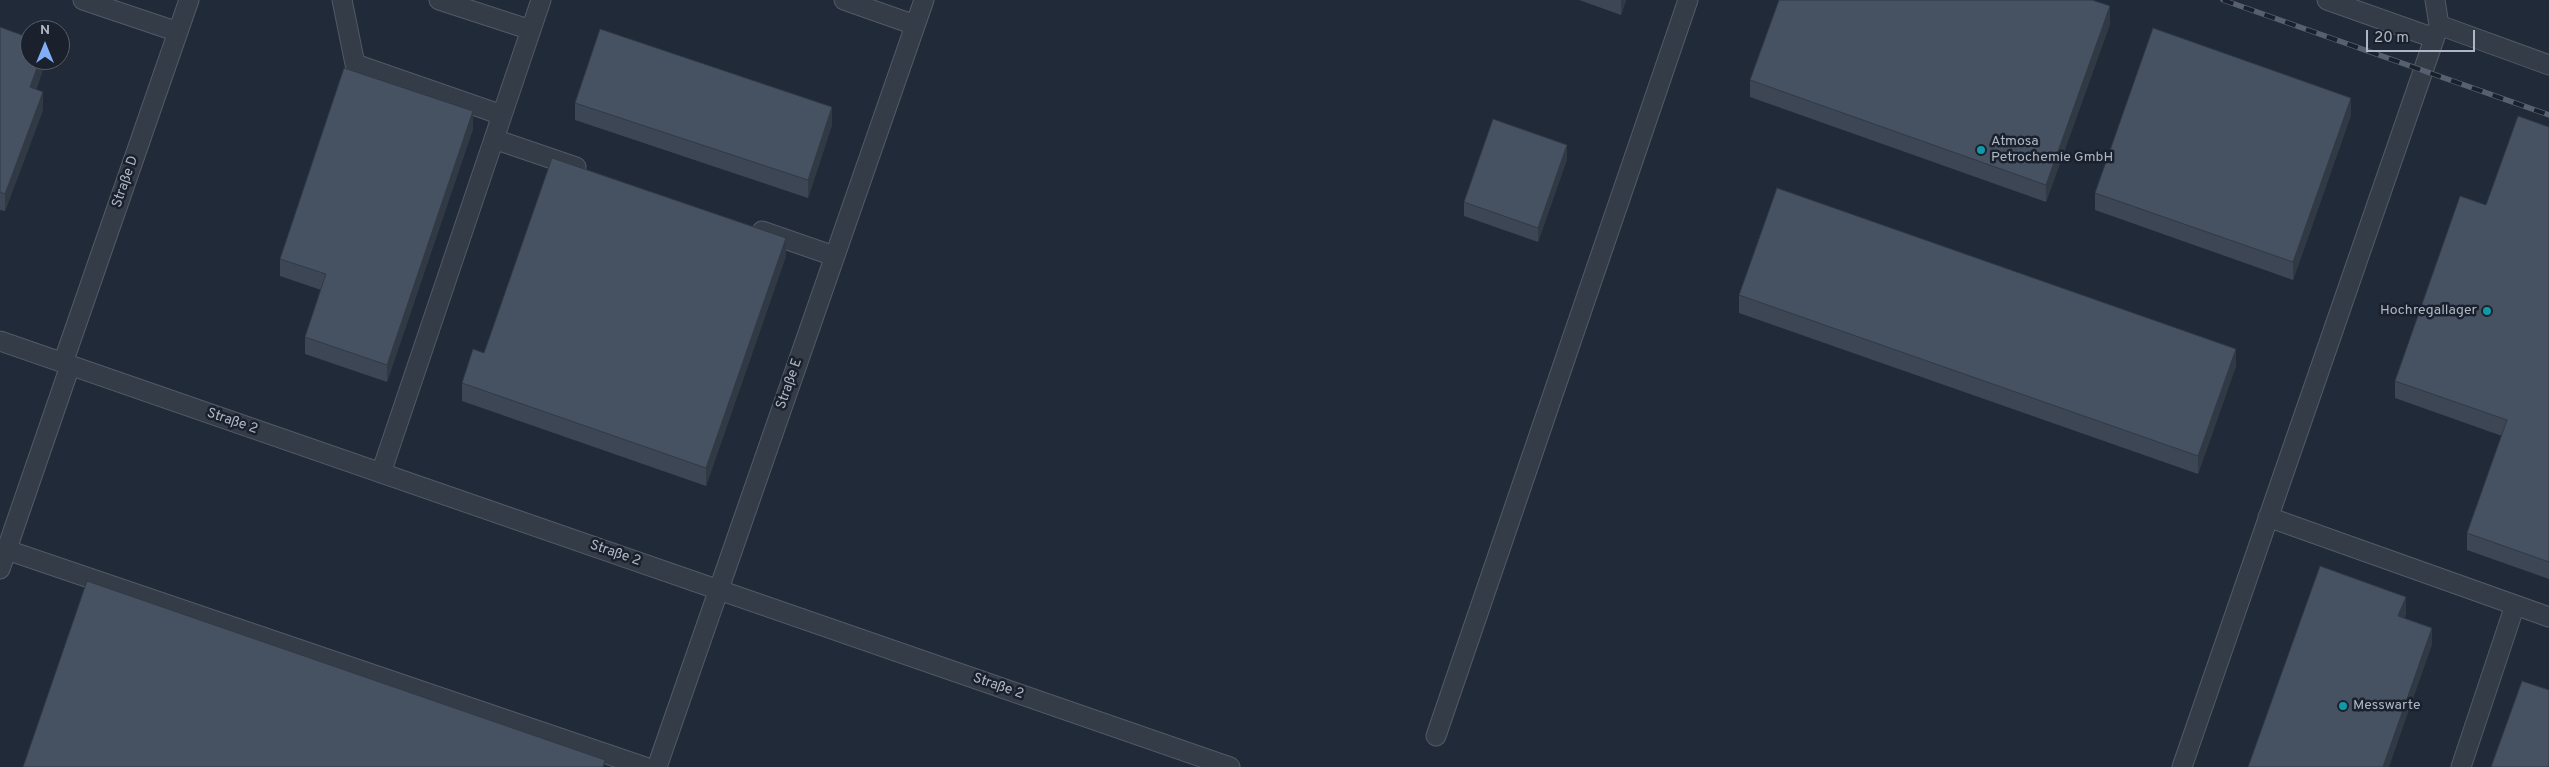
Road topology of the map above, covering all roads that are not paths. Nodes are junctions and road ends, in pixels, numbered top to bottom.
1 (189, 0) edge
2 (342, 0) edge
3 (439, 0) edge
4 (541, 0) edge
5 (844, 0) edge
6 (924, 0) edge
7 (1688, 0) edge
8 (2326, 0) edge
9 (2435, 0) edge
10 (86, 1) edge
11 (915, 25) junction
12 (531, 30) junction
13 (2436, 31) junction
14 (178, 32) junction
15 (2549, 65) edge
16 (502, 115) junction
17 (494, 139) junction
18 (589, 171) edge
19 (749, 227) edge
20 (834, 256) junction
21 (0, 341) edge
22 (66, 365) junction
23 (381, 473) junction
24 (2268, 517) junction
25 (7, 550) junction
26 (0, 569) edge
27 (718, 590) junction
28 (2516, 606) junction
29 (2549, 617) edge
30 (1436, 736) dead end
31 (645, 767) edge
32 (657, 767) edge
33 (1230, 767) edge
34 (2182, 767) edge
35 (2461, 767) edge

1 - 14 lane, Straße D
2 - 16 lane
3 - 12 lane
4 - 12 lane
5 - 11 lane
6 - 11 lane, Straße E
7 - 30 lane
8 - 13 lane
9 - 13 lane
10 - 14 lane
11 - 20 lane, Straße E
12 - 16 lane
13 - 15 lane
13 - 24 lane
14 - 22 lane, Straße D
16 - 17 lane
17 - 18 lane
17 - 23 lane
19 - 20 lane
20 - 27 lane, Straße E
21 - 22 lane, Straße 2
22 - 23 lane, Straße 2
22 - 25 lane, Straße D
23 - 27 lane, Straße 2
24 - 28 lane
24 - 34 lane
25 - 26 lane, Straße D
25 - 31 lane
27 - 32 lane, Straße E
27 - 33 lane, Straße 2
28 - 29 lane
28 - 35 lane

